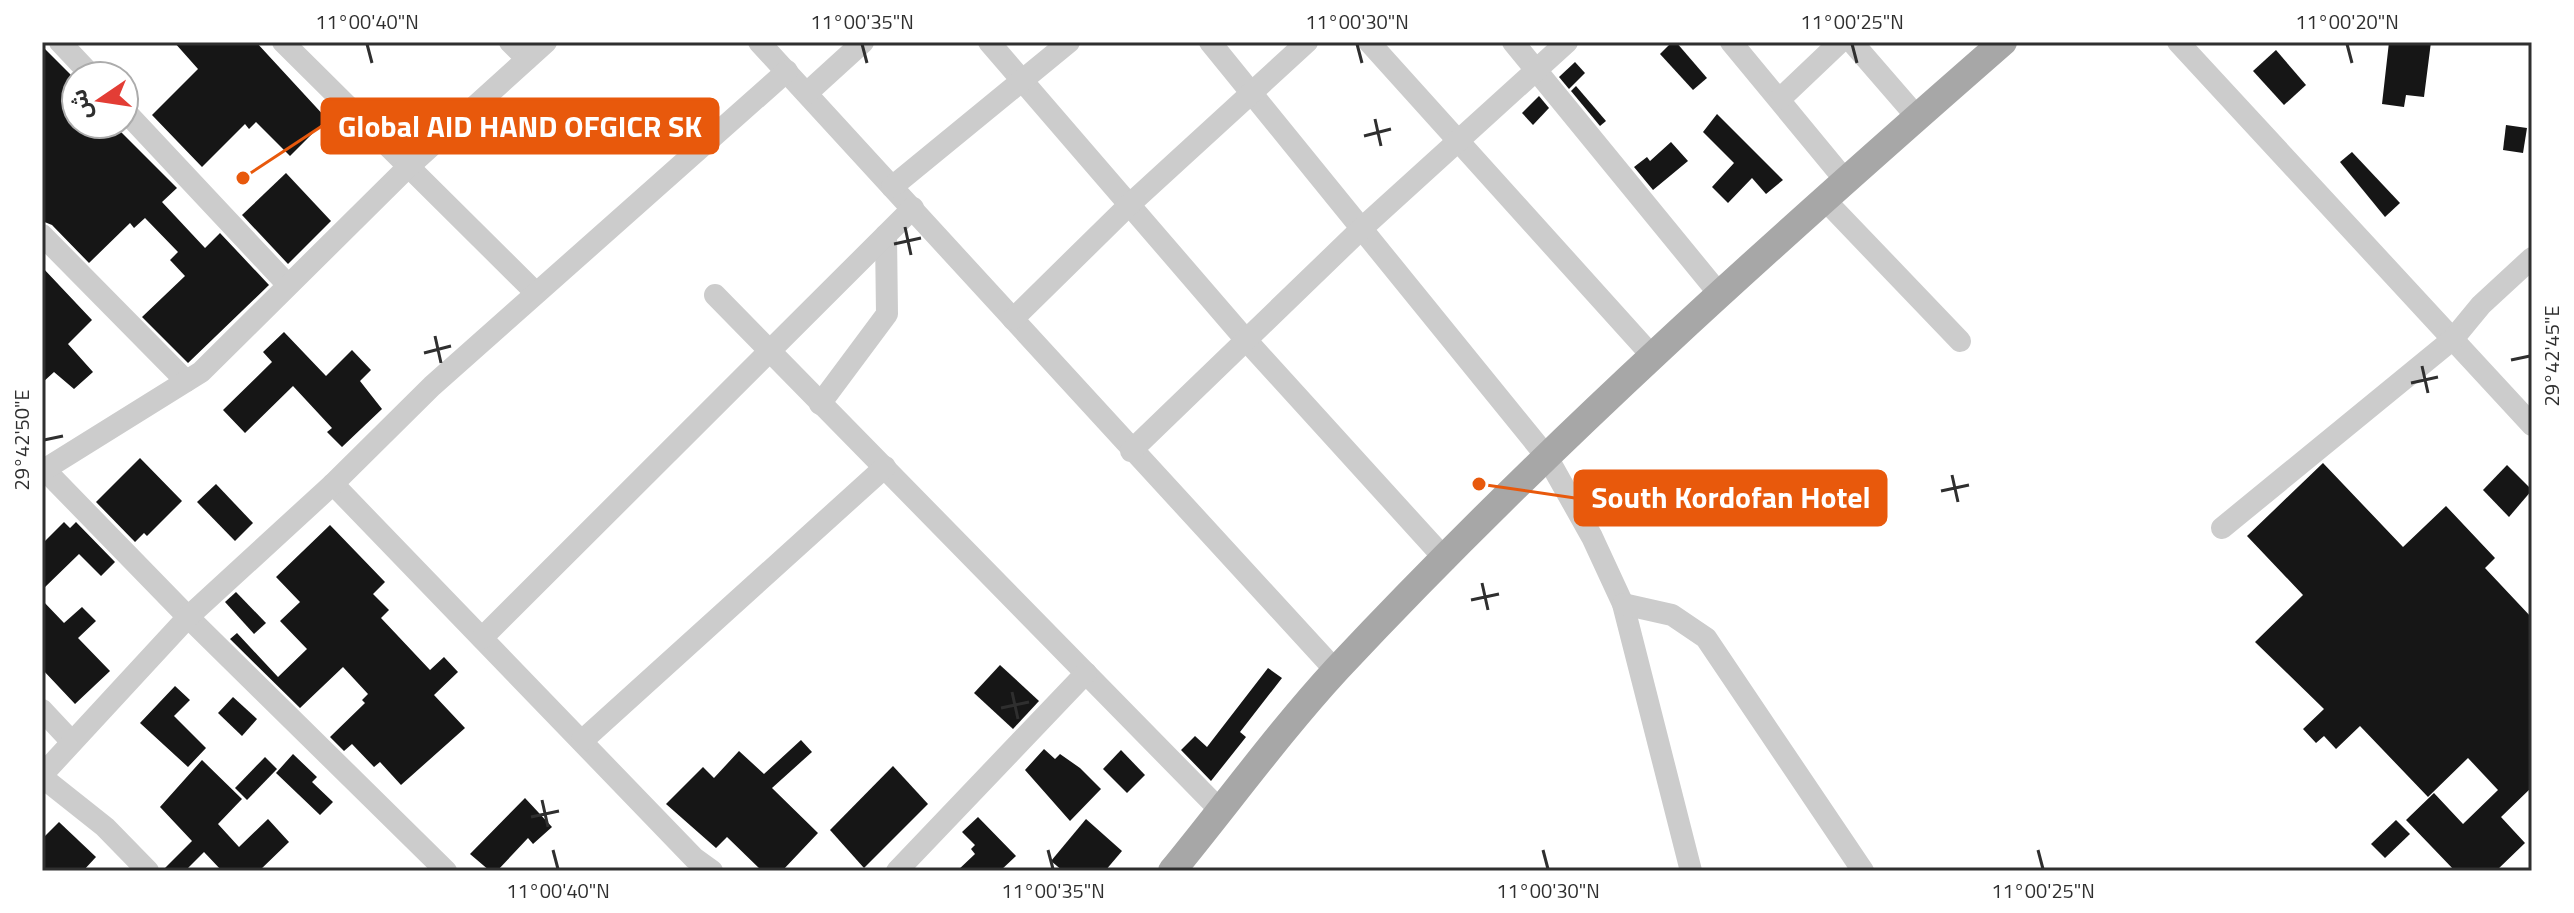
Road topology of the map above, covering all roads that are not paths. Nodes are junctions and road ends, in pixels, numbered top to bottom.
1 (60, 42) edge
2 (283, 42) edge
3 (510, 42) edge
4 (546, 42) edge
5 (759, 42) edge
6 (863, 42) edge
7 (989, 42) edge
8 (1069, 42) edge
9 (1210, 42) edge
10 (1307, 42) edge
11 (1369, 42) edge
12 (1513, 42) edge
13 (1567, 42) edge
14 (1732, 42) edge
15 (1840, 42) edge
16 (1852, 42) edge
17 (2003, 42) edge
18 (2178, 42) edge
19 (527, 59) junction
20 (77, 60) edge
21 (1536, 70) junction
22 (787, 71) junction
23 (1022, 80) junction
24 (807, 93) junction
25 (1252, 94) junction
26 (1780, 99) junction
27 (1917, 117) junction
28 (140, 127) edge
29 (1458, 141) junction
30 (408, 167) junction
31 (1845, 180) junction
32 (892, 187) junction
33 (1824, 199) junction
34 (1129, 205) junction
35 (913, 208) junction
36 (1360, 230) junction
37 (42, 235) edge
38 (886, 235) junction
39 (2532, 258) edge
40 (288, 285) junction
41 (536, 293) junction
42 (715, 295) dead end
43 (1721, 296) junction
44 (1013, 319) junction
45 (2453, 339) junction
46 (1246, 340) junction
47 (1960, 341) dead end
48 (769, 353) junction
49 (1654, 358) junction
50 (186, 381) junction
51 (820, 404) junction
52 (2532, 425) edge
53 (1131, 451) junction
54 (1547, 457) junction
55 (885, 467) junction
56 (43, 469) edge
57 (333, 484) junction
58 (2222, 528) dead end
59 (1446, 560) junction
60 (1623, 604) junction
61 (188, 617) junction
62 (482, 638) junction
63 (1336, 671) junction
64 (1086, 673) junction
65 (42, 710) edge
66 (582, 741) junction
67 (72, 742) junction
68 (42, 776) edge
69 (1221, 811) junction
70 (148, 871) edge
71 (446, 871) edge
72 (712, 871) edge
73 (897, 871) edge
74 (1172, 871) edge
75 (1691, 871) edge
76 (1863, 871) edge

1 - 20 street
2 - 30 street
3 - 19 street
4 - 19 street
5 - 22 street
6 - 24 street
7 - 23 street
8 - 23 street
9 - 25 street
10 - 25 street
11 - 29 street
12 - 21 street
13 - 21 street
14 - 26 street
15 - 26 street
16 - 27 street
17 - 27 main road
18 - 45 street
19 - 30 street
21 - 29 street
21 - 43 street
22 - 24 street
22 - 41 street
23 - 32 street
23 - 34 street
24 - 32 street
25 - 34 street
25 - 36 street
26 - 31 street
27 - 31 main road
28 - 40 street
29 - 36 street
29 - 49 street
30 - 40 street
30 - 41 street
31 - 33 main road
32 - 35 street
33 - 43 main road
33 - 47 street
34 - 44 street
34 - 46 street
35 - 38 street
35 - 44 street
36 - 46 street
36 - 54 street
37 - 50 street
38 - 48 street
38 - 51 street
39 - 45 street
40 - 50 street
41 - 57 street
42 - 48 street
43 - 49 main road
44 - 53 street
45 - 52 street
45 - 58 street
46 - 53 street
46 - 59 street
48 - 51 street
48 - 62 street
49 - 54 main road
50 - 56 street
51 - 55 street
53 - 63 street
54 - 59 main road
54 - 60 street
55 - 64 street
55 - 66 street
56 - 61 street
57 - 61 street
57 - 62 street
59 - 63 main road
60 - 75 street
60 - 76 street
61 - 67 street
61 - 71 street
62 - 66 street
63 - 69 main road
64 - 69 street
64 - 73 street
65 - 67 street
66 - 72 street
67 - 68 street
68 - 70 street
69 - 74 main road

